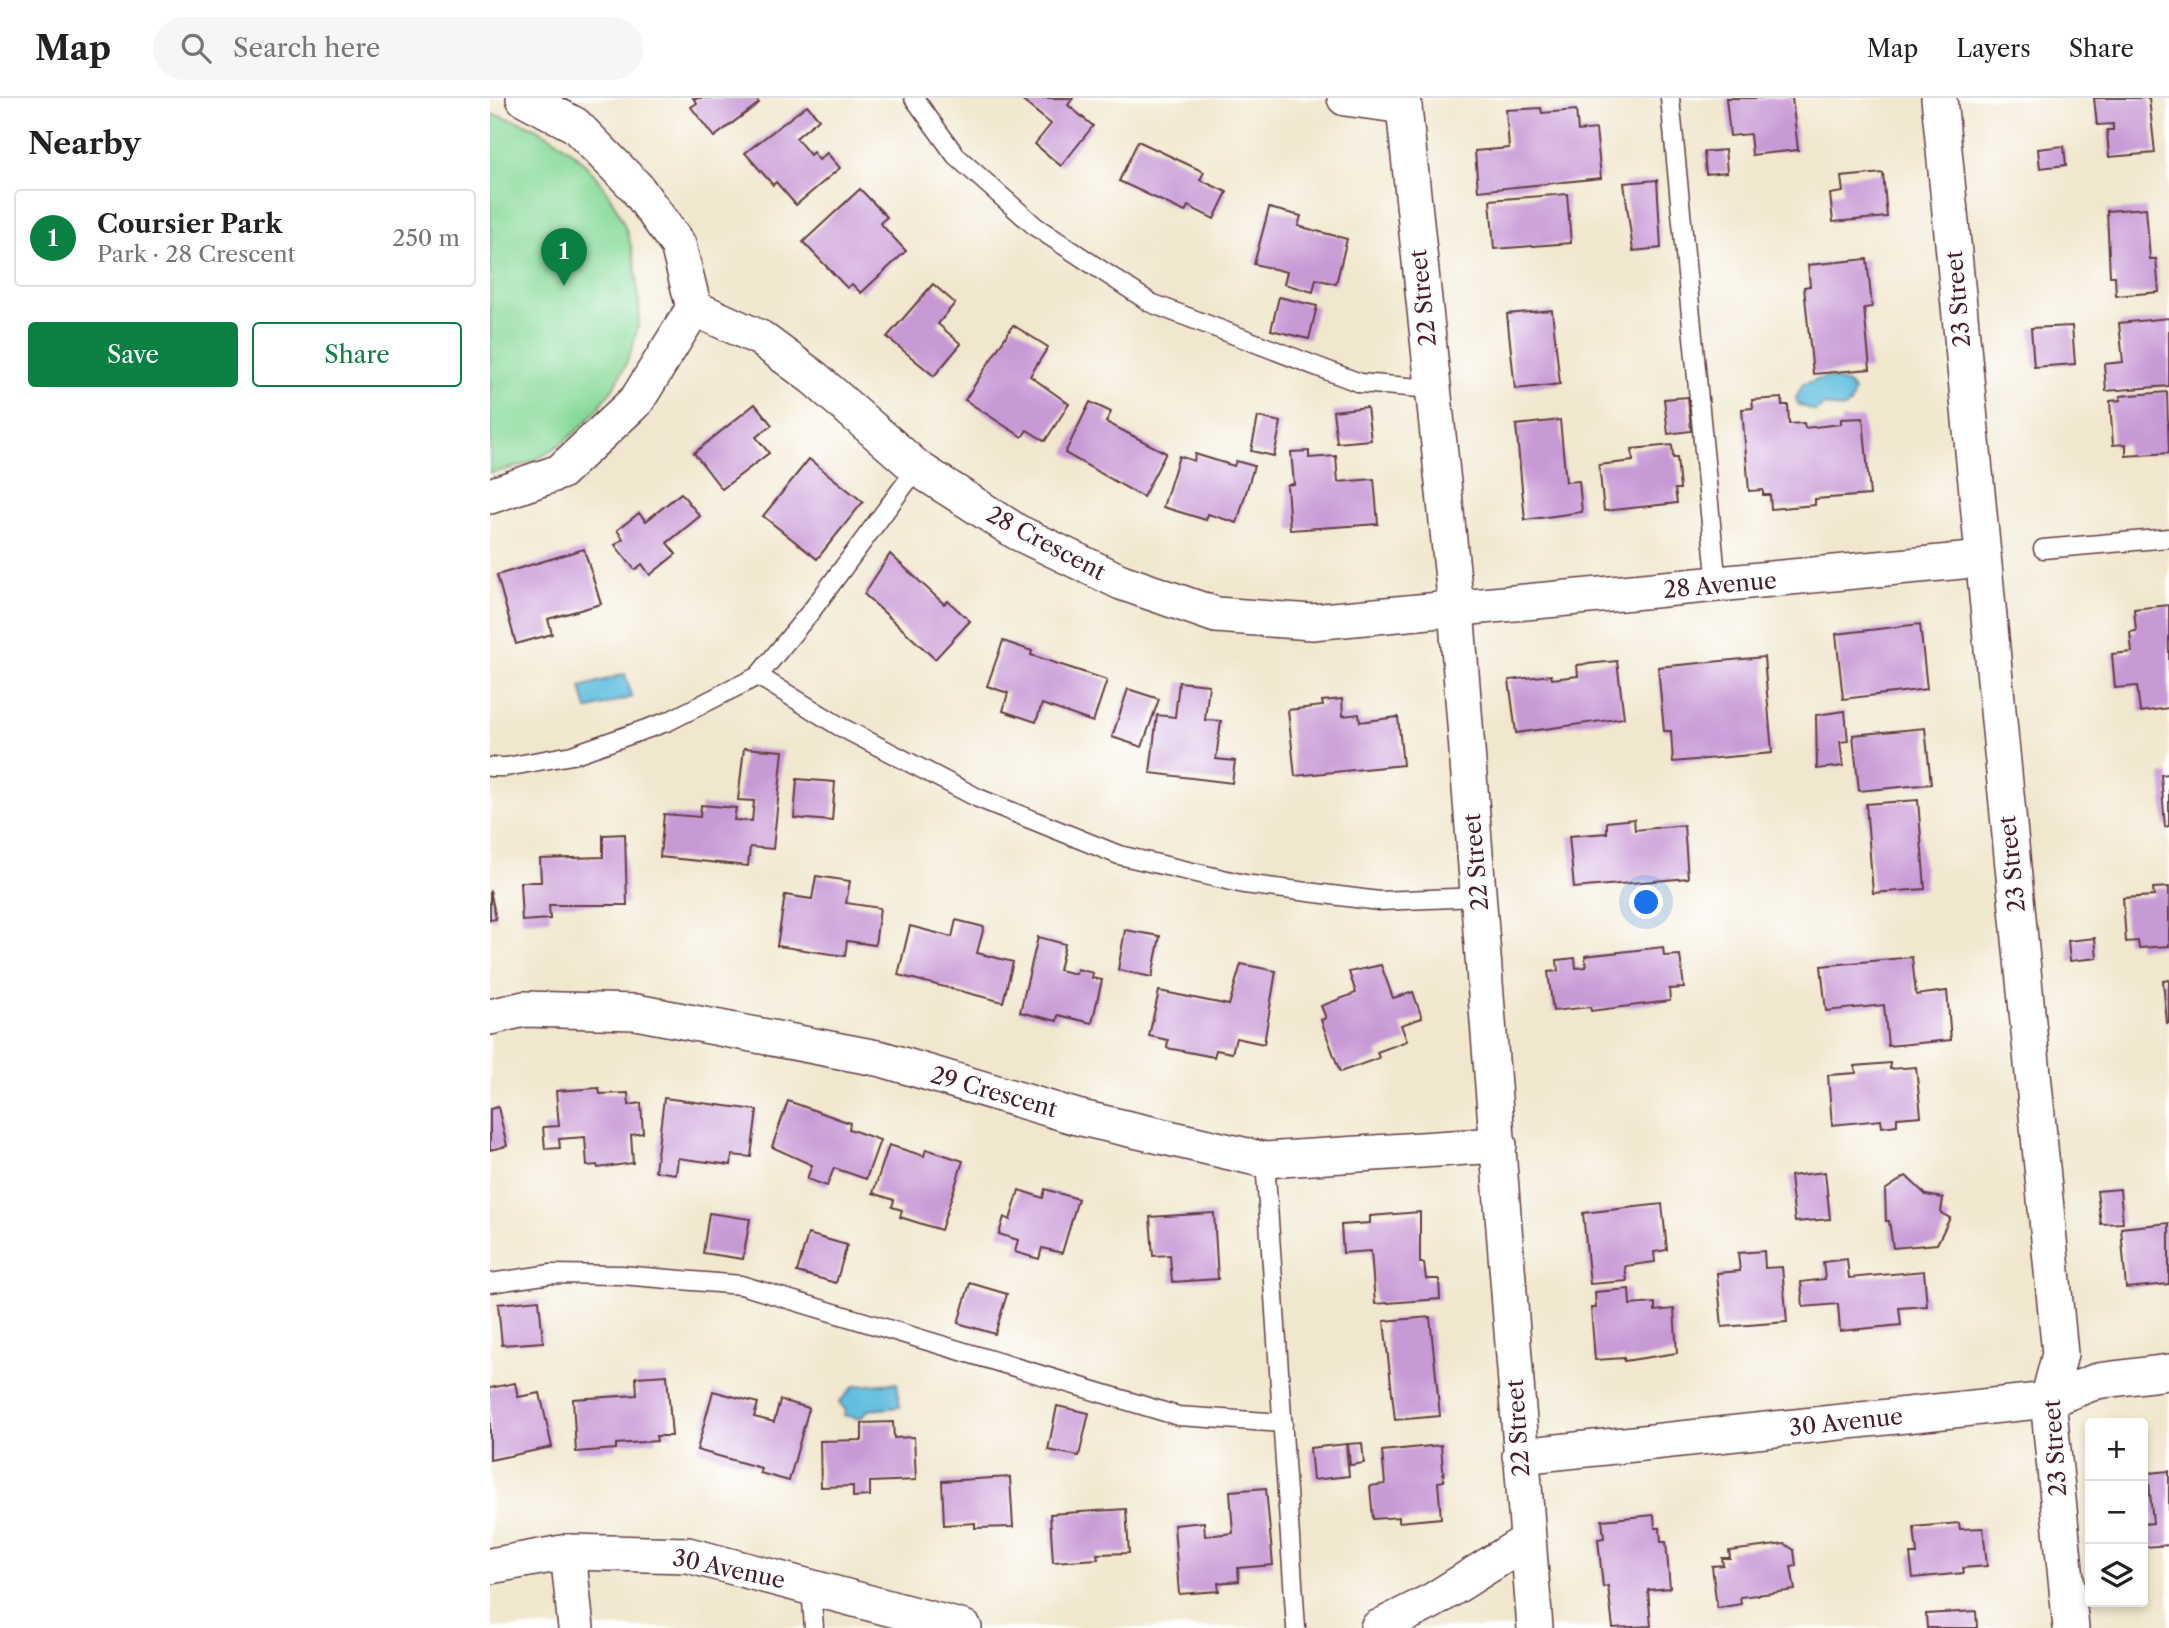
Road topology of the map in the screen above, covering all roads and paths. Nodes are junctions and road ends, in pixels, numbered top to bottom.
1 (524, 98) edge
2 (914, 98) edge
3 (1345, 98) edge
4 (1670, 98) edge
5 (1939, 98) edge
6 (1404, 102) edge
7 (694, 308) junction
8 (1432, 389) junction
9 (917, 468) junction
10 (490, 496) edge
11 (2169, 538) edge
12 (2043, 549) dead end
13 (1983, 559) junction
14 (1717, 586) junction
15 (1456, 608) junction
16 (758, 676) junction
17 (490, 766) edge
18 (1479, 897) junction
19 (490, 1017) edge
20 (1499, 1145) junction
21 (1265, 1160) junction
22 (490, 1283) edge
23 (2169, 1372) edge
24 (2048, 1400) junction
25 (1283, 1423) junction
26 (1520, 1456) junction
27 (1527, 1541) junction
28 (568, 1552) junction
29 (490, 1566) edge
30 (811, 1587) junction
31 (576, 1628) edge
32 (814, 1628) edge
33 (964, 1628) edge
34 (1296, 1628) edge
35 (1378, 1628) edge
36 (1535, 1628) edge
37 (2071, 1628) edge

1 - 7 street
2 - 8 lane
3 - 6 street
4 - 14 lane
5 - 13 street, 23 Street
6 - 8 street, 22 Street
7 - 9 street, 28 Crescent
7 - 10 street
8 - 15 street, 22 Street
9 - 15 street, 28 Crescent
9 - 16 lane
11 - 12 lane
13 - 14 street, 28 Avenue
13 - 24 street, 23 Street
14 - 15 street, 28 Avenue
15 - 18 street, 22 Street
16 - 17 lane
16 - 18 lane
18 - 20 street, 22 Street
19 - 21 street, 29 Crescent
20 - 21 street, 29 Crescent
20 - 26 street, 22 Street
21 - 25 lane
22 - 25 lane
23 - 24 street, 30 Avenue
24 - 26 street, 30 Avenue
24 - 37 street, 23 Street
25 - 34 lane
26 - 27 street, 22 Street
27 - 35 street
27 - 36 street, 22 Street
28 - 29 street, 30 Avenue
28 - 30 street, 30 Avenue
28 - 31 street
30 - 32 lane
30 - 33 street, 30 Avenue

